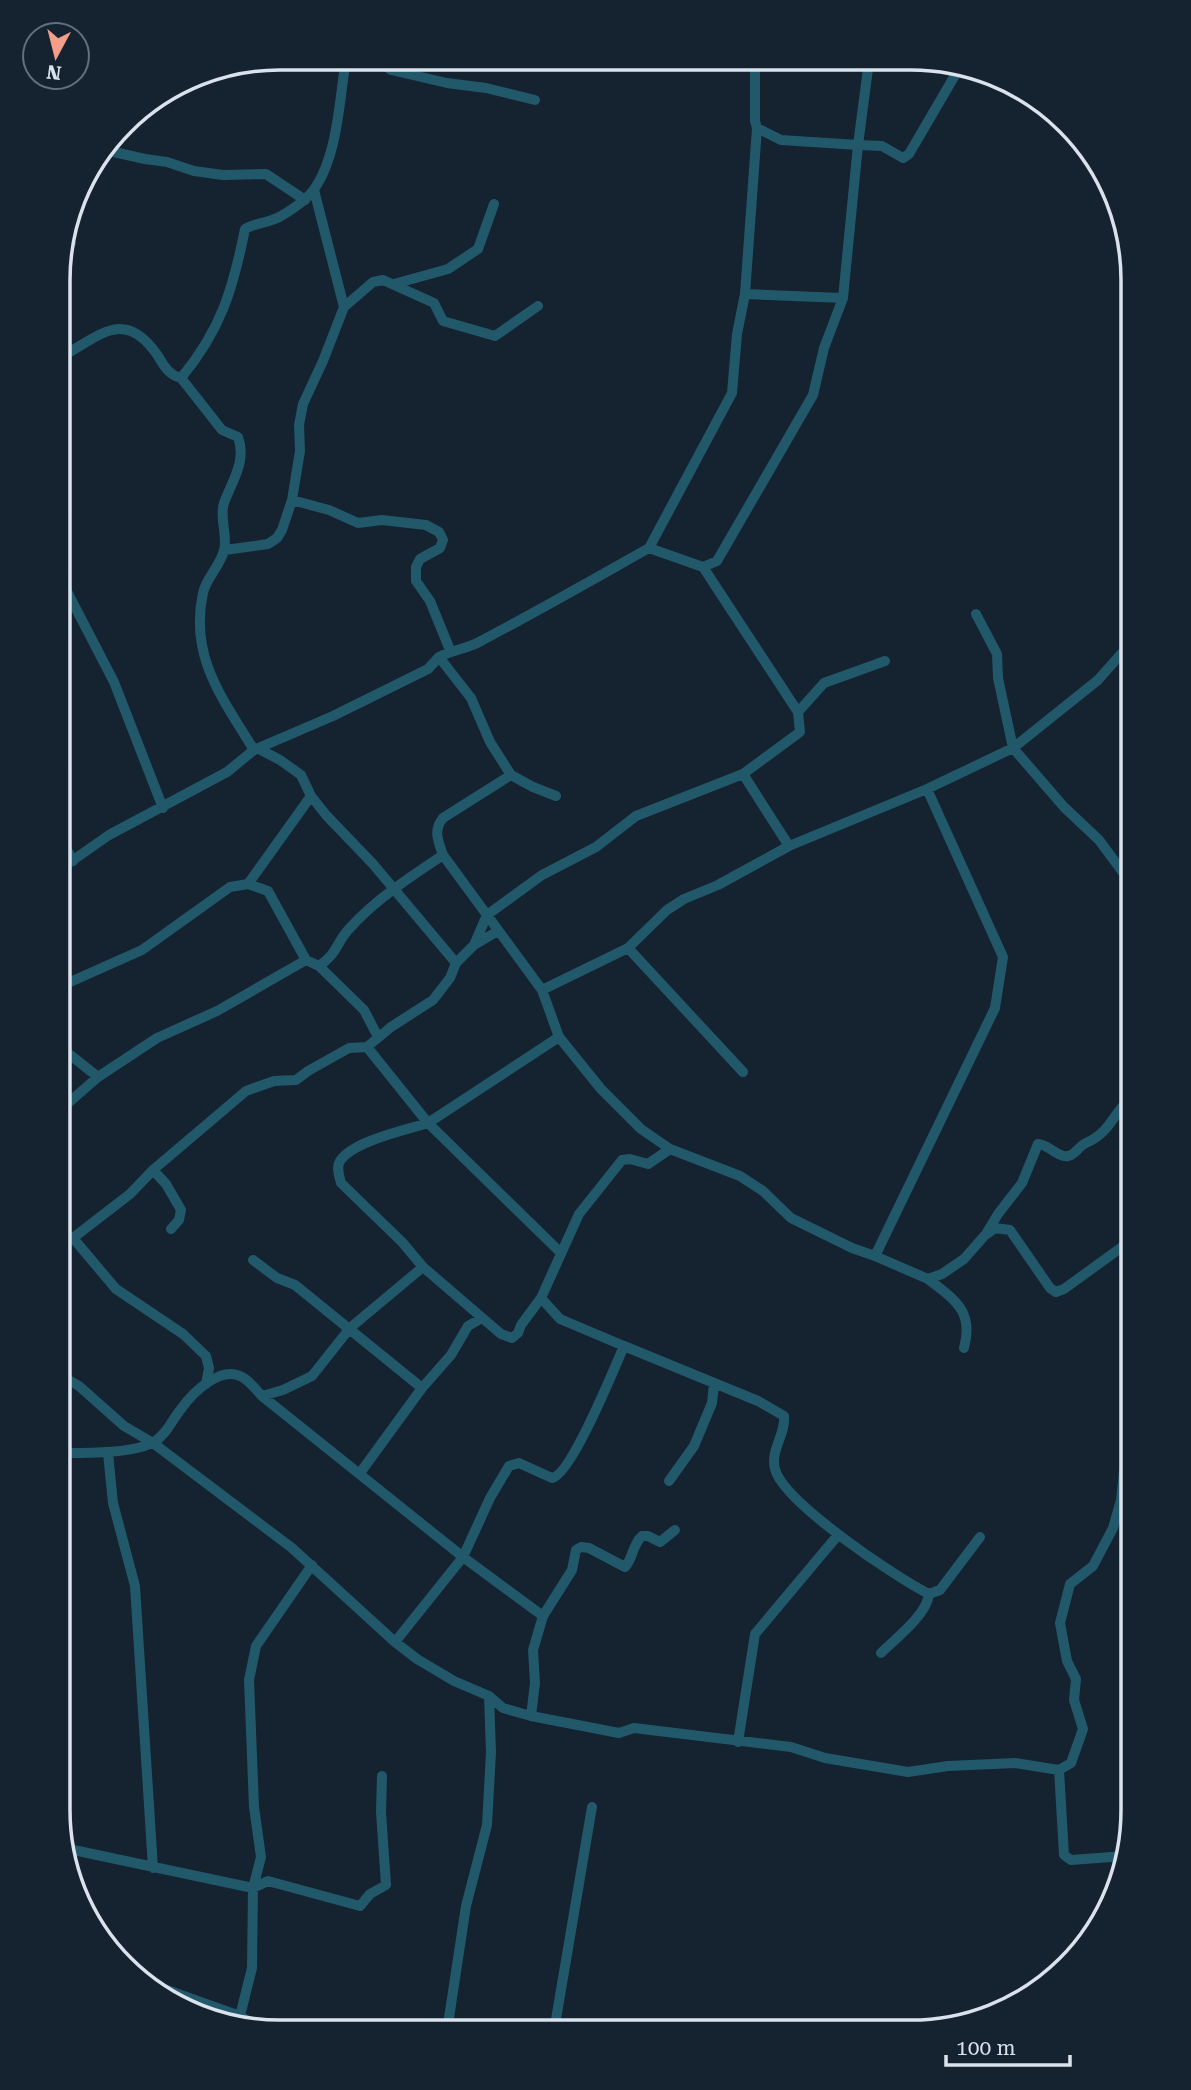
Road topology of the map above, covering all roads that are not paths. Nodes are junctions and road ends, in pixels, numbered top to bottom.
1 (345, 70) edge
2 (391, 70) edge
3 (755, 70) edge
4 (868, 70) edge
5 (955, 75) edge
6 (535, 100) dead end
7 (757, 128) junction
8 (858, 145) junction
9 (114, 152) edge
10 (314, 190) junction
11 (305, 200) junction
12 (494, 204) dead end
13 (394, 284) junction
14 (746, 294) junction
15 (843, 298) junction
16 (344, 306) junction
17 (538, 306) dead end
18 (70, 352) edge
19 (181, 378) junction
20 (292, 500) junction
21 (649, 548) junction
22 (225, 550) junction
23 (703, 567) junction
24 (70, 597) edge
25 (976, 614) dead end
26 (450, 650) junction
27 (1121, 654) dead end
28 (439, 657) junction
29 (885, 661) dead end
30 (798, 712) junction
31 (1013, 748) junction
32 (256, 750) junction
33 (743, 774) junction
34 (511, 775) junction
35 (927, 789) junction
36 (311, 796) junction
37 (556, 796) dead end
38 (163, 808) junction
39 (789, 846) junction
40 (70, 855) edge
41 (443, 855) junction
42 (73, 861) junction
43 (70, 863) edge
44 (1121, 870) edge
45 (248, 884) junction
46 (393, 888) junction
47 (487, 915) junction
48 (498, 931) junction
49 (474, 945) junction
50 (628, 948) junction
51 (306, 960) junction
52 (456, 963) junction
53 (319, 966) junction
54 (70, 982) edge
55 (542, 989) junction
56 (378, 1037) junction
57 (559, 1037) junction
58 (367, 1047) junction
59 (70, 1055) edge
60 (743, 1072) dead end
61 (99, 1077) junction
62 (70, 1102) edge
63 (1121, 1109) edge
64 (428, 1123) junction
65 (670, 1149) junction
66 (153, 1170) junction
67 (171, 1229) dead end
68 (986, 1234) junction
69 (73, 1238) junction
70 (70, 1239) edge
71 (1121, 1248) edge
72 (560, 1252) junction
73 (876, 1256) junction
74 (253, 1260) dead end
75 (423, 1267) junction
76 (928, 1279) junction
77 (541, 1298) junction
78 (482, 1318) junction
79 (350, 1328) junction
80 (624, 1346) junction
81 (964, 1348) dead end
82 (70, 1381) edge
83 (206, 1384) junction
84 (714, 1384) junction
85 (422, 1388) junction
86 (262, 1396) junction
87 (153, 1443) junction
88 (70, 1453) edge
89 (108, 1453) junction
90 (360, 1473) junction
91 (669, 1481) dead end
92 (1121, 1500) edge
93 (674, 1530) dead end
94 (838, 1535) junction
95 (980, 1537) dead end
96 (463, 1557) junction
97 (312, 1566) junction
98 (929, 1594) junction
99 (543, 1616) junction
100 (396, 1642) junction
101 (881, 1653) dead end
102 (489, 1696) junction
103 (531, 1716) junction
104 (738, 1742) junction
105 (1059, 1770) junction
106 (382, 1776) dead end
107 (592, 1807) dead end
108 (74, 1850) edge
109 (1115, 1857) edge
110 (153, 1868) junction
111 (253, 1888) junction
112 (182, 1995) edge
113 (238, 2015) edge
114 (240, 2016) edge
115 (449, 2020) edge
116 (556, 2020) edge

1 - 10 street
2 - 6 street
3 - 7 street
4 - 8 street
5 - 8 street
7 - 8 street
7 - 14 street
8 - 15 street
9 - 11 street
10 - 11 street
10 - 16 street
11 - 19 street
12 - 13 street
13 - 16 street
13 - 17 street
14 - 15 street
14 - 21 street
15 - 23 street
16 - 20 street
18 - 19 street
19 - 22 street
20 - 22 street
20 - 26 street
21 - 23 street
21 - 26 street
22 - 32 street
23 - 30 street
24 - 38 street
25 - 31 street
26 - 28 street
27 - 31 street
28 - 32 street
28 - 34 street
29 - 30 street
30 - 33 street
31 - 35 street
31 - 44 street
32 - 36 street
32 - 38 street
33 - 39 street
33 - 47 street
34 - 37 street
34 - 41 street
35 - 39 street
35 - 73 street
36 - 45 street
36 - 46 street
38 - 42 street
39 - 50 street
40 - 42 street
41 - 46 street
41 - 47 street
42 - 43 street
45 - 51 street
45 - 54 street
46 - 52 street
46 - 53 street
47 - 48 street
47 - 49 street
48 - 49 street
48 - 55 street
49 - 52 street
50 - 55 street
50 - 60 street
51 - 53 street
51 - 61 street
52 - 56 street
53 - 56 street
55 - 57 street
56 - 58 street
57 - 64 street
57 - 65 street
58 - 64 street
58 - 66 street
59 - 61 street
61 - 62 street
63 - 68 street
64 - 72 street
64 - 75 street
65 - 72 street
65 - 73 street
66 - 67 street
66 - 69 street
68 - 71 street
68 - 76 street
69 - 70 street
69 - 83 street
72 - 77 street
73 - 76 street
74 - 79 street
75 - 78 street
75 - 79 street
76 - 81 street
77 - 78 street
77 - 80 street
78 - 85 street
79 - 85 street
79 - 86 street
80 - 84 street
80 - 96 street
82 - 87 street
83 - 86 street
83 - 87 street
84 - 91 street
84 - 94 street
85 - 90 street
86 - 90 street
87 - 89 street
87 - 97 street
88 - 89 street
89 - 110 street
90 - 96 street
92 - 105 street
93 - 99 street
94 - 98 street
94 - 104 street
95 - 98 street
96 - 99 street
96 - 100 street
97 - 100 street
97 - 111 street
98 - 101 street
99 - 103 street
100 - 102 street
102 - 103 street
102 - 115 street
103 - 104 street
104 - 105 street
105 - 109 street
106 - 111 street
107 - 116 street
108 - 110 street
110 - 111 street
111 - 114 street
112 - 113 street

